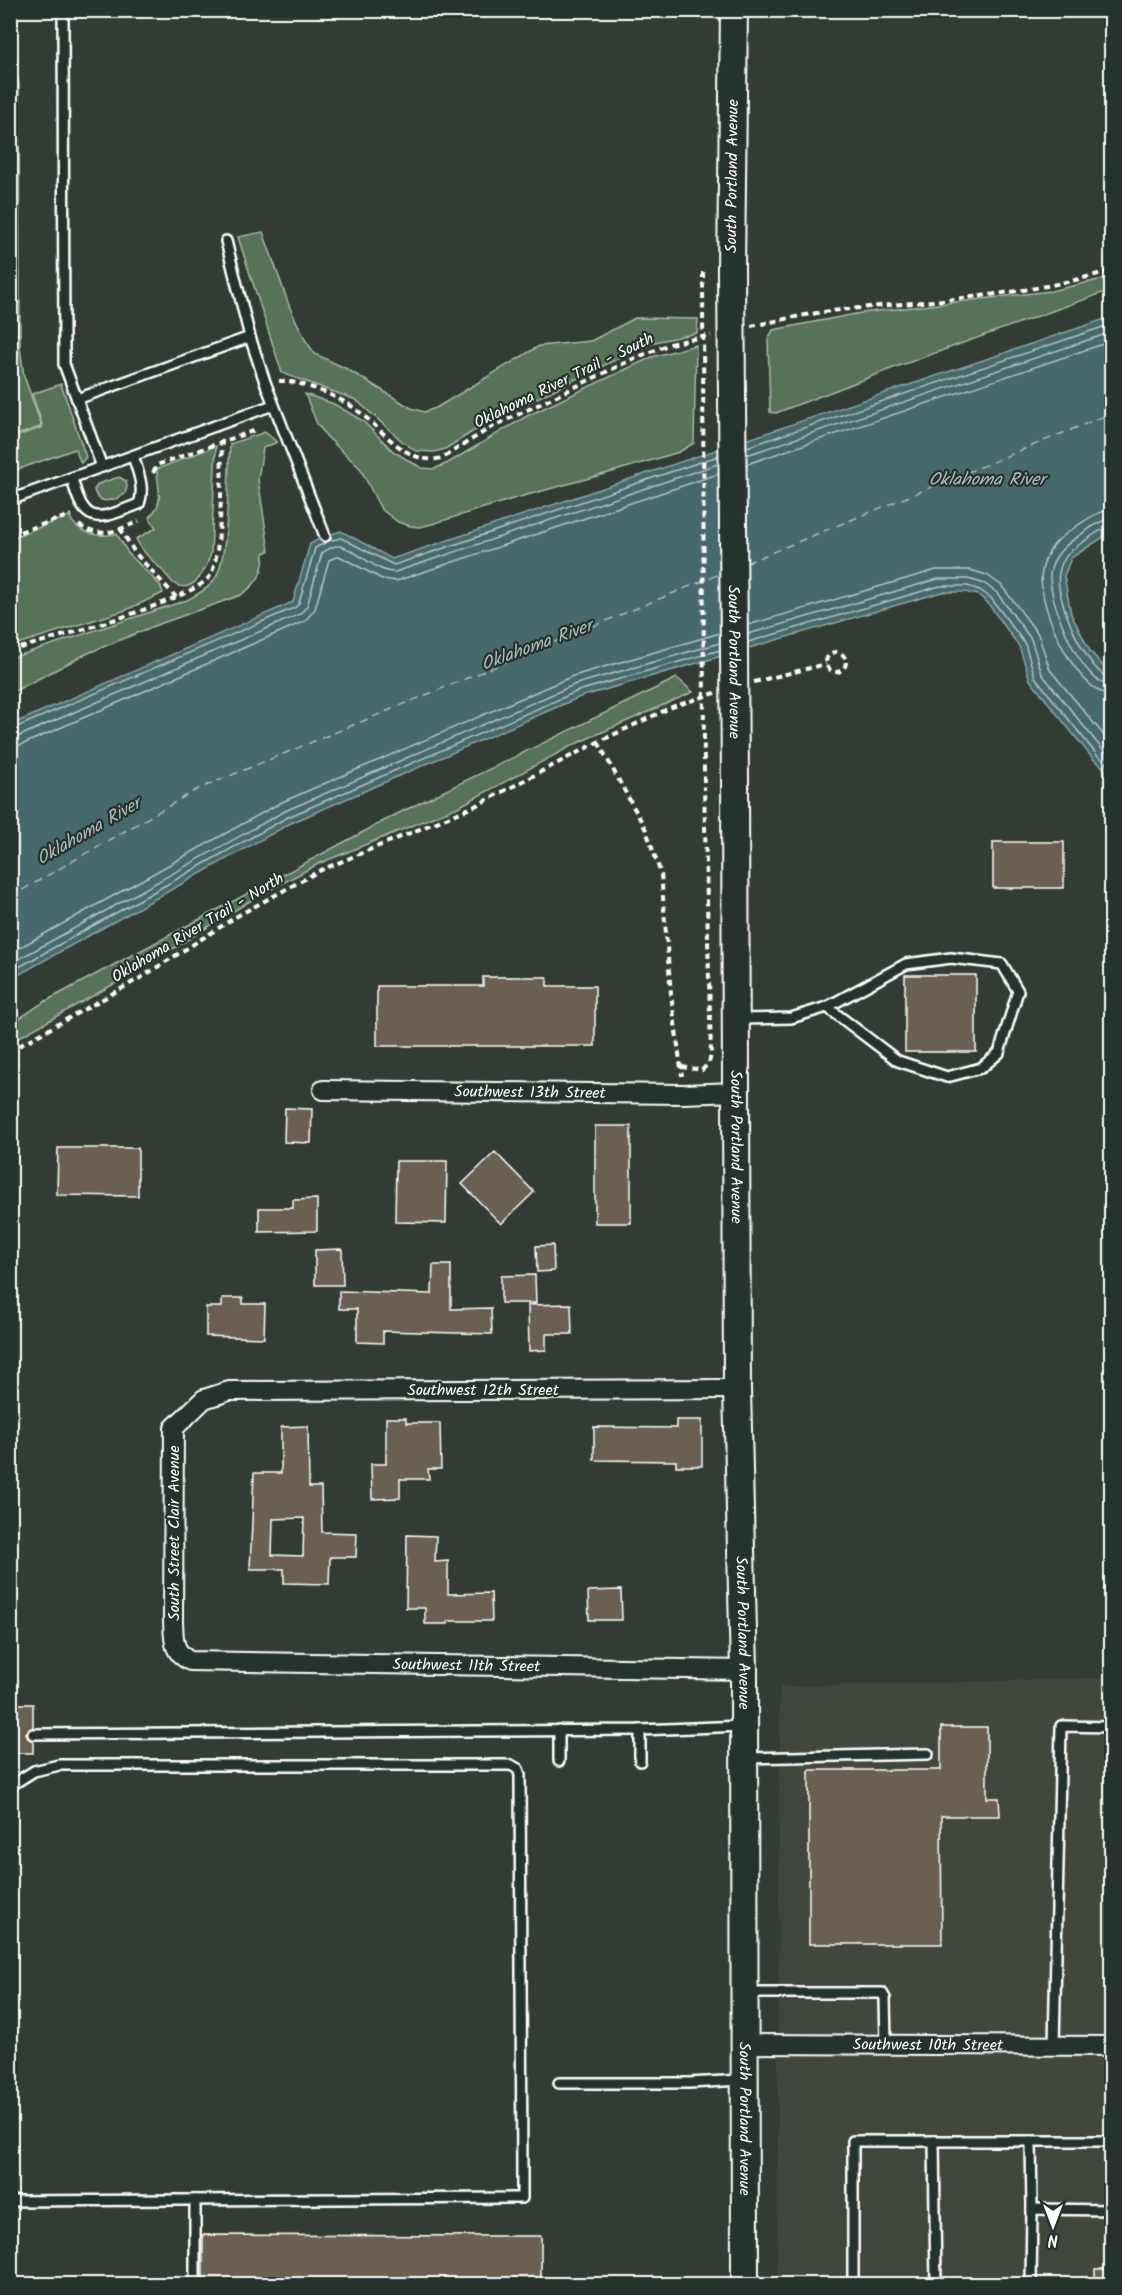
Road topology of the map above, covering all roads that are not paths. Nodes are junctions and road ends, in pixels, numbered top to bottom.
1 (63, 10) edge
2 (734, 10) edge
3 (226, 241) dead end
4 (250, 337) junction
5 (77, 399) junction
6 (273, 405) junction
7 (133, 456) junction
8 (102, 467) junction
9 (72, 478) junction
10 (10, 500) edge
11 (325, 536) dead end
12 (827, 1007) junction
13 (736, 1019) junction
14 (323, 1090) dead end
15 (736, 1092) junction
16 (737, 1389) junction
17 (229, 1391) joint
18 (190, 1661) joint
19 (744, 1670) junction
20 (743, 1726) junction
21 (1112, 1727) edge
22 (559, 1730) junction
23 (640, 1730) junction
24 (33, 1734) dead end
25 (928, 1754) dead end
26 (744, 1758) junction
27 (559, 1761) dead end
28 (640, 1761) dead end
29 (10, 1786) edge
30 (745, 1993) junction
31 (745, 2044) junction
32 (886, 2044) junction
33 (1054, 2046) junction
34 (1112, 2046) edge
35 (745, 2080) junction
36 (559, 2083) dead end
37 (934, 2141) junction
38 (1031, 2141) junction
39 (1112, 2141) edge
40 (195, 2200) junction
41 (10, 2201) edge
42 (1032, 2209) junction
43 (1112, 2210) edge
44 (195, 2284) edge
45 (745, 2284) edge
46 (853, 2284) edge
47 (936, 2284) edge
48 (1031, 2284) edge

1 - 5 lane
2 - 13 main road, South Portland Avenue, bridge
3 - 4 lane
4 - 5 lane
4 - 6 lane
5 - 8 lane
6 - 7 lane
6 - 11 lane
7 - 8 lane
7 - 9 lane
8 - 9 lane
9 - 10 lane
12 - 12 lane
12 - 13 lane
13 - 15 main road, South Portland Avenue
14 - 15 street, Southwest 13th Street
15 - 16 main road, South Portland Avenue
16 - 17 street, Southwest 12th Street
16 - 19 main road, South Portland Avenue
17 - 18 street, South Street Clair Avenue
18 - 19 street, Southwest 11th Street
19 - 20 main road, South Portland Avenue
20 - 23 lane
20 - 26 main road, South Portland Avenue
21 - 33 lane
22 - 23 lane
22 - 24 lane
22 - 27 lane
23 - 28 lane
25 - 26 lane
26 - 30 main road, South Portland Avenue
29 - 40 lane
30 - 31 main road, South Portland Avenue
30 - 32 lane
31 - 32 street, Southwest 10th Street
31 - 35 main road, South Portland Avenue
32 - 33 street, Southwest 10th Street
33 - 34 street, Southwest 10th Street
35 - 36 lane
35 - 45 main road, South Portland Avenue
37 - 38 lane
37 - 46 lane
37 - 47 lane
38 - 39 lane
38 - 42 lane
40 - 41 lane
40 - 44 lane
42 - 43 lane
42 - 48 lane

